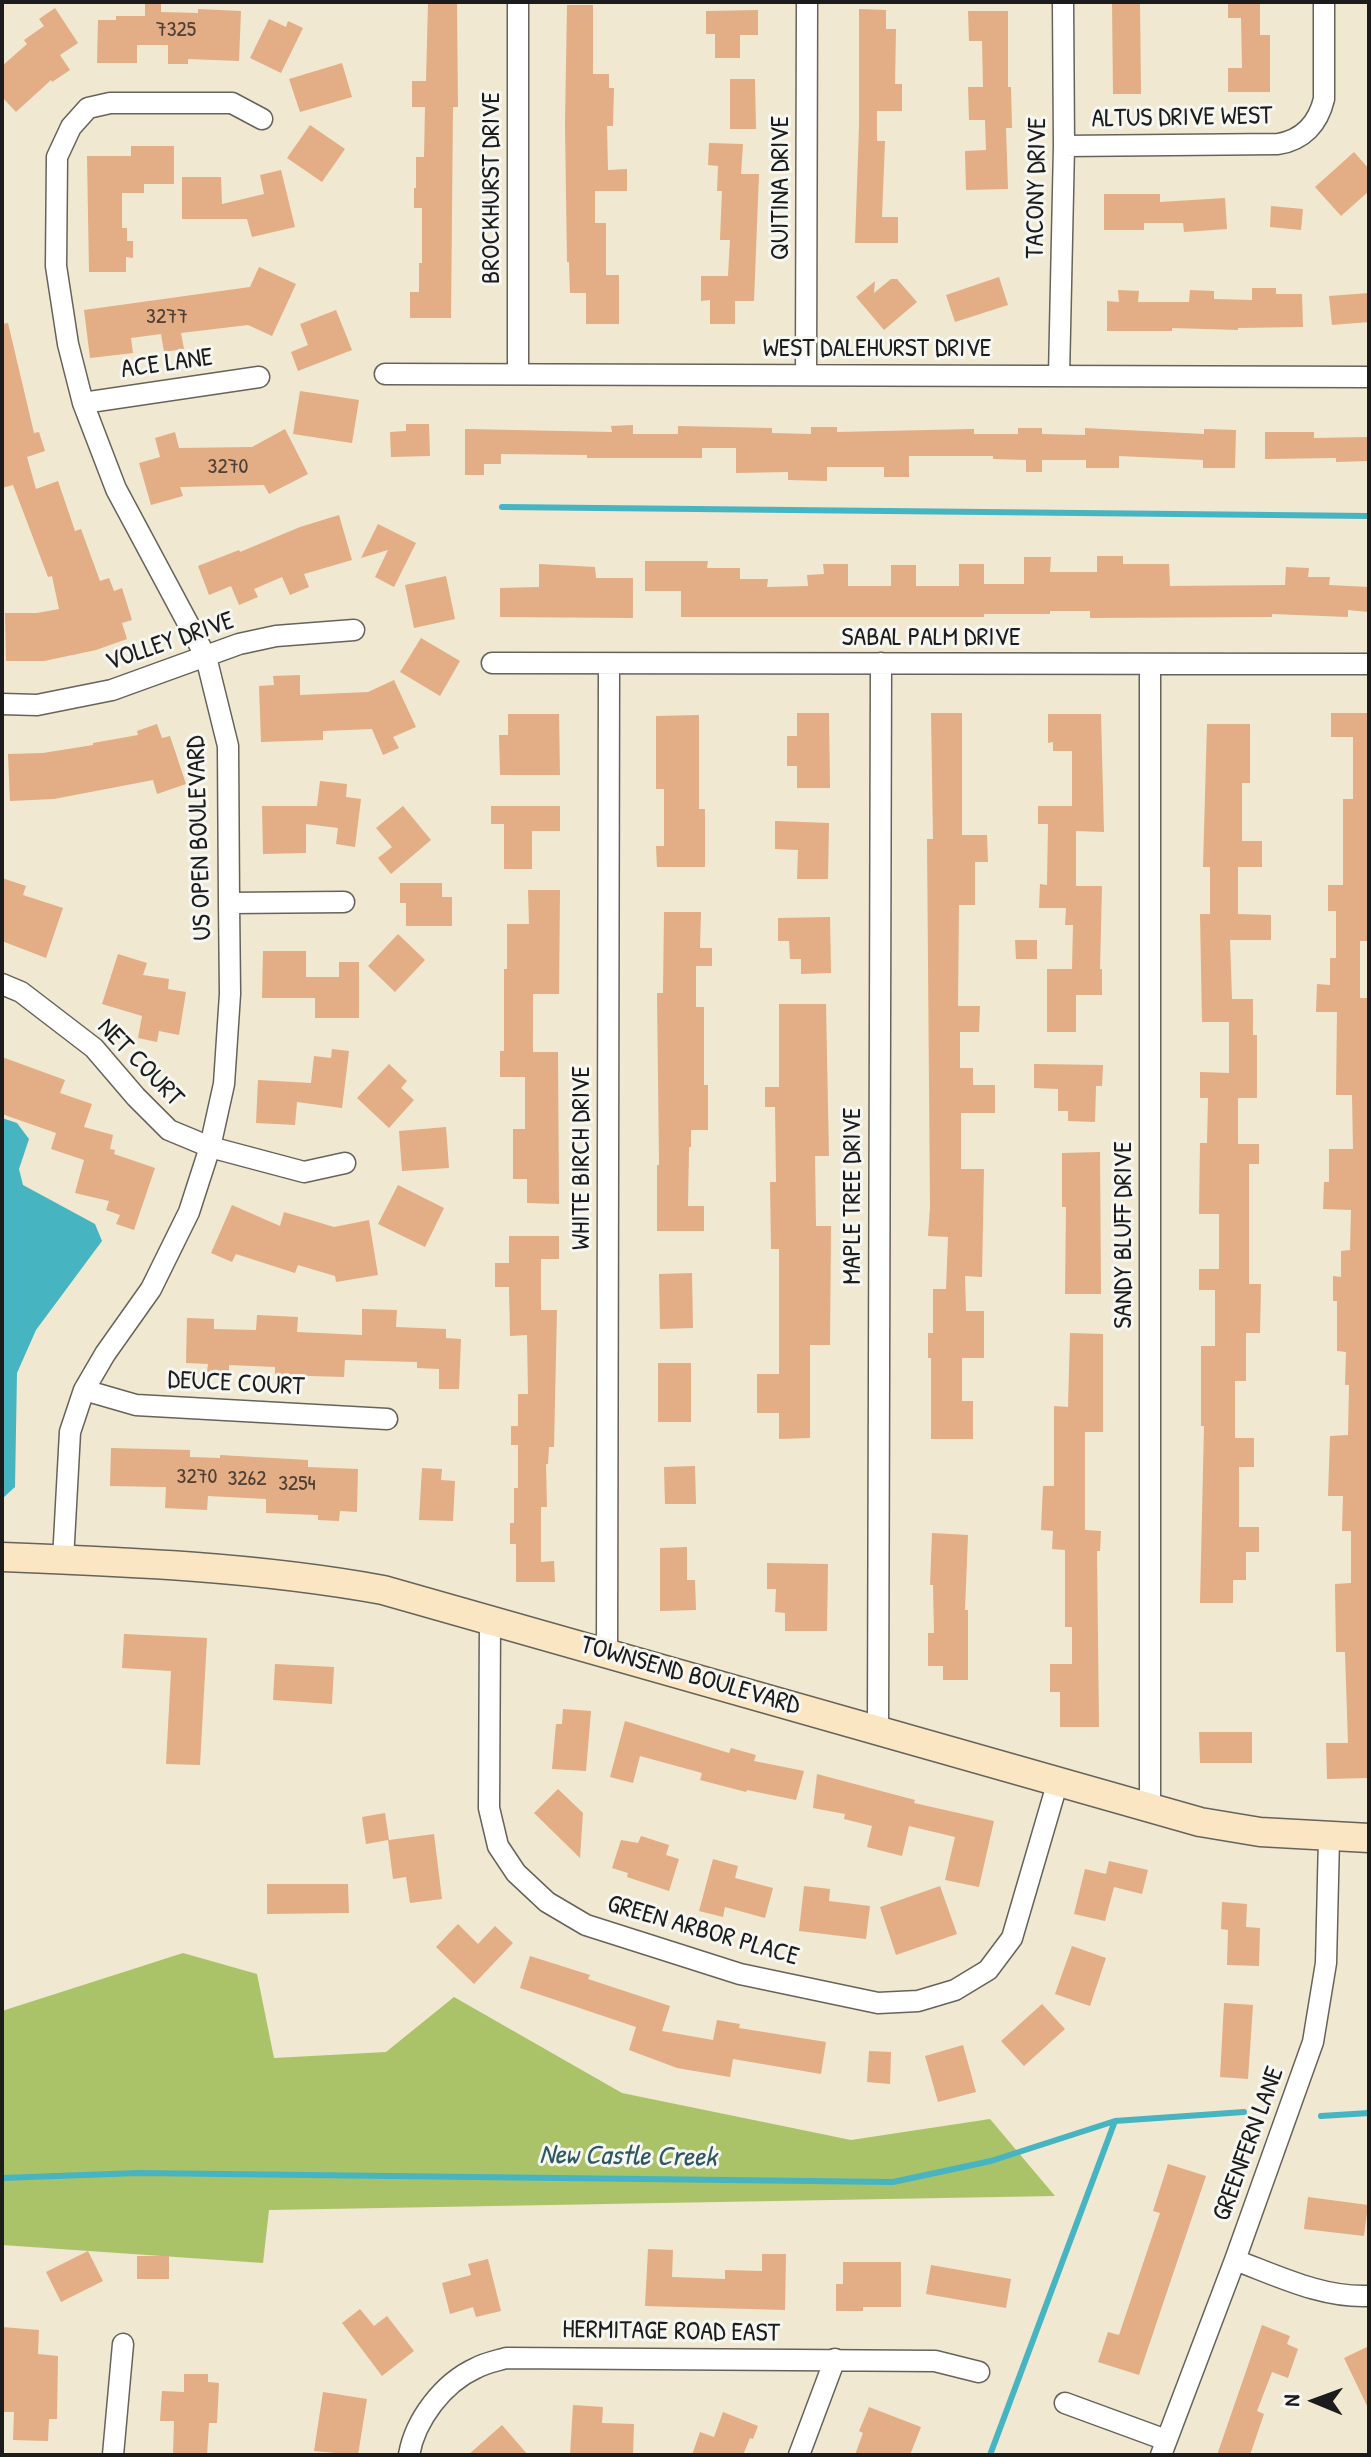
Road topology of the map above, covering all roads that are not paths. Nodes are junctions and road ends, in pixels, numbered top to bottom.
1 (518, 2) edge
2 (807, 2) edge
3 (1063, 2) edge
4 (1324, 2) edge
5 (262, 119) dead end
6 (1064, 146) junction
7 (385, 374) dead end
8 (518, 374) junction
9 (806, 375) junction
10 (1059, 376) junction
11 (259, 377) dead end
12 (1369, 377) edge
13 (83, 403) junction
14 (354, 630) dead end
15 (206, 657) junction
16 (492, 663) dead end
17 (881, 663) junction
18 (1369, 664) edge
19 (609, 665) junction
20 (1150, 665) junction
21 (2, 704) edge
22 (344, 902) dead end
23 (229, 903) junction
24 (2, 984) edge
25 (210, 1147) junction
26 (345, 1163) dead end
27 (84, 1390) junction
28 (387, 1419) dead end
29 (2, 1557) edge
30 (63, 1560) junction
31 (490, 1621) junction
32 (607, 1652) junction
33 (878, 1729) junction
34 (1058, 1781) junction
35 (1150, 1806) junction
36 (1329, 1838) junction
37 (1369, 1838) edge
38 (1235, 2260) junction
39 (1369, 2296) edge
40 (123, 2344) dead end
41 (835, 2359) junction
42 (979, 2372) dead end
43 (1065, 2403) dead end
44 (1164, 2448) edge
45 (113, 2455) edge
46 (409, 2455) edge
47 (799, 2455) edge

1 - 8 street, BROCKHURST DRIVE
2 - 9 street, QUITINA DRIVE
3 - 6 street, TACONY DRIVE
4 - 6 street, ALTUS DRIVE WEST
5 - 13 street, US OPEN BOULEVARD
6 - 10 street, TACONY DRIVE
7 - 8 street, WEST DALEHURST DRIVE
8 - 9 street, WEST DALEHURST DRIVE
9 - 10 street, WEST DALEHURST DRIVE
10 - 12 street, WEST DALEHURST DRIVE
11 - 13 street, ACE LANE
13 - 15 street, US OPEN BOULEVARD
14 - 15 street, VOLLEY DRIVE
15 - 21 street, VOLLEY DRIVE
15 - 23 street, US OPEN BOULEVARD
16 - 19 street, SABAL PALM DRIVE
17 - 19 street, SABAL PALM DRIVE
17 - 20 street, SABAL PALM DRIVE
17 - 33 street, MAPLE TREE DRIVE
18 - 20 street, SABAL PALM DRIVE
19 - 32 street, WHITE BIRCH DRIVE
20 - 35 street, SANDY BLUFF DRIVE
22 - 23 street
23 - 25 street, US OPEN BOULEVARD
24 - 25 street, NET COURT
25 - 26 street, NET COURT
25 - 27 street, US OPEN BOULEVARD
27 - 28 street, DEUCE COURT
27 - 30 street, US OPEN BOULEVARD
29 - 30 street, TOWNSEND BOULEVARD
30 - 31 street, TOWNSEND BOULEVARD
31 - 32 street, TOWNSEND BOULEVARD
31 - 34 street, GREEN ARBOR PLACE
32 - 33 street, TOWNSEND BOULEVARD
33 - 34 street, TOWNSEND BOULEVARD
34 - 35 street, TOWNSEND BOULEVARD
35 - 36 street, TOWNSEND BOULEVARD
36 - 37 street, TOWNSEND BOULEVARD
36 - 38 street, GREENFERN LANE
38 - 39 street
38 - 44 street, GREENFERN LANE
40 - 45 street
41 - 42 street, HERMITAGE ROAD EAST
41 - 46 street, HERMITAGE ROAD EAST
41 - 47 street
43 - 44 street

